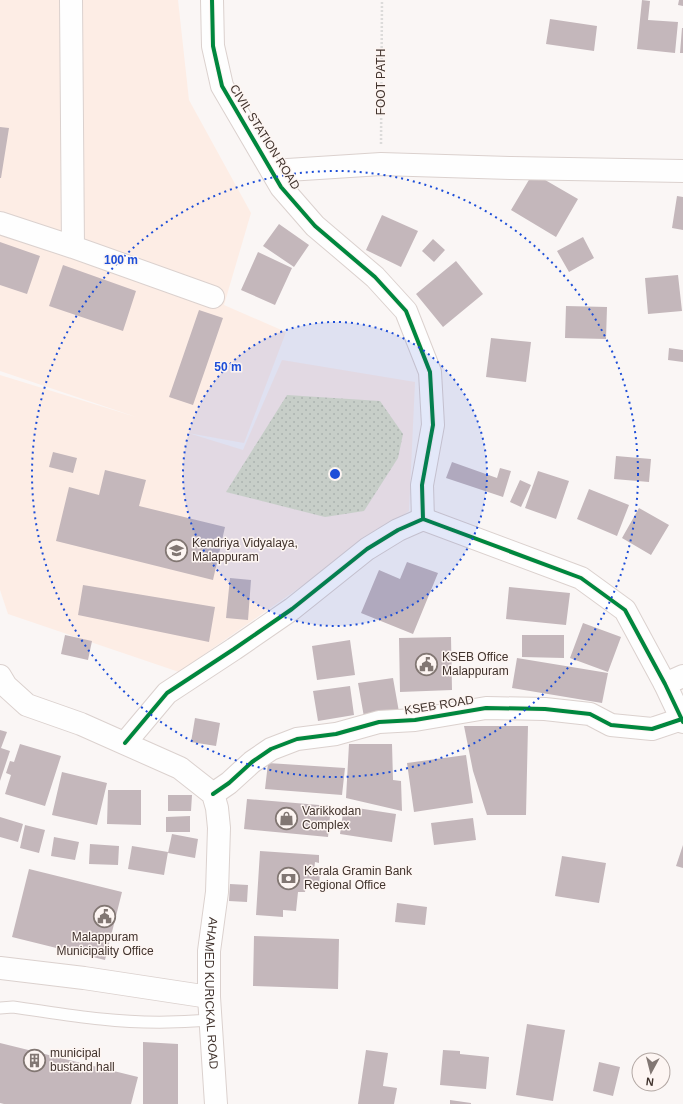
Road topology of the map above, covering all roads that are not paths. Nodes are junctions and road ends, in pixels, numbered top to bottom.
1 (71, 0) edge
2 (212, 0) edge
3 (683, 170) edge
4 (272, 171) junction
5 (0, 223) edge
6 (73, 247) junction
7 (213, 297) dead end
8 (423, 519) junction
9 (0, 676) edge
10 (674, 680) edge
11 (682, 721) edge
12 (125, 743) junction
13 (213, 794) junction
14 (0, 968) edge
15 (209, 997) junction
16 (0, 1008) edge
17 (211, 1020) junction
18 (216, 1104) edge

1 - 6 street
2 - 4 street, CIVIL STATION ROAD
3 - 4 street
4 - 8 street, CIVIL STATION ROAD
5 - 6 street
6 - 7 street
8 - 10 street
8 - 12 street
9 - 12 street
10 - 11 street
11 - 13 street, KSEB ROAD
12 - 13 street
13 - 15 street, AHAMED KURICKAL ROAD
14 - 15 street
15 - 17 street, AHAMED KURICKAL ROAD
16 - 17 lane
17 - 18 street, AHAMED KURICKAL ROAD

